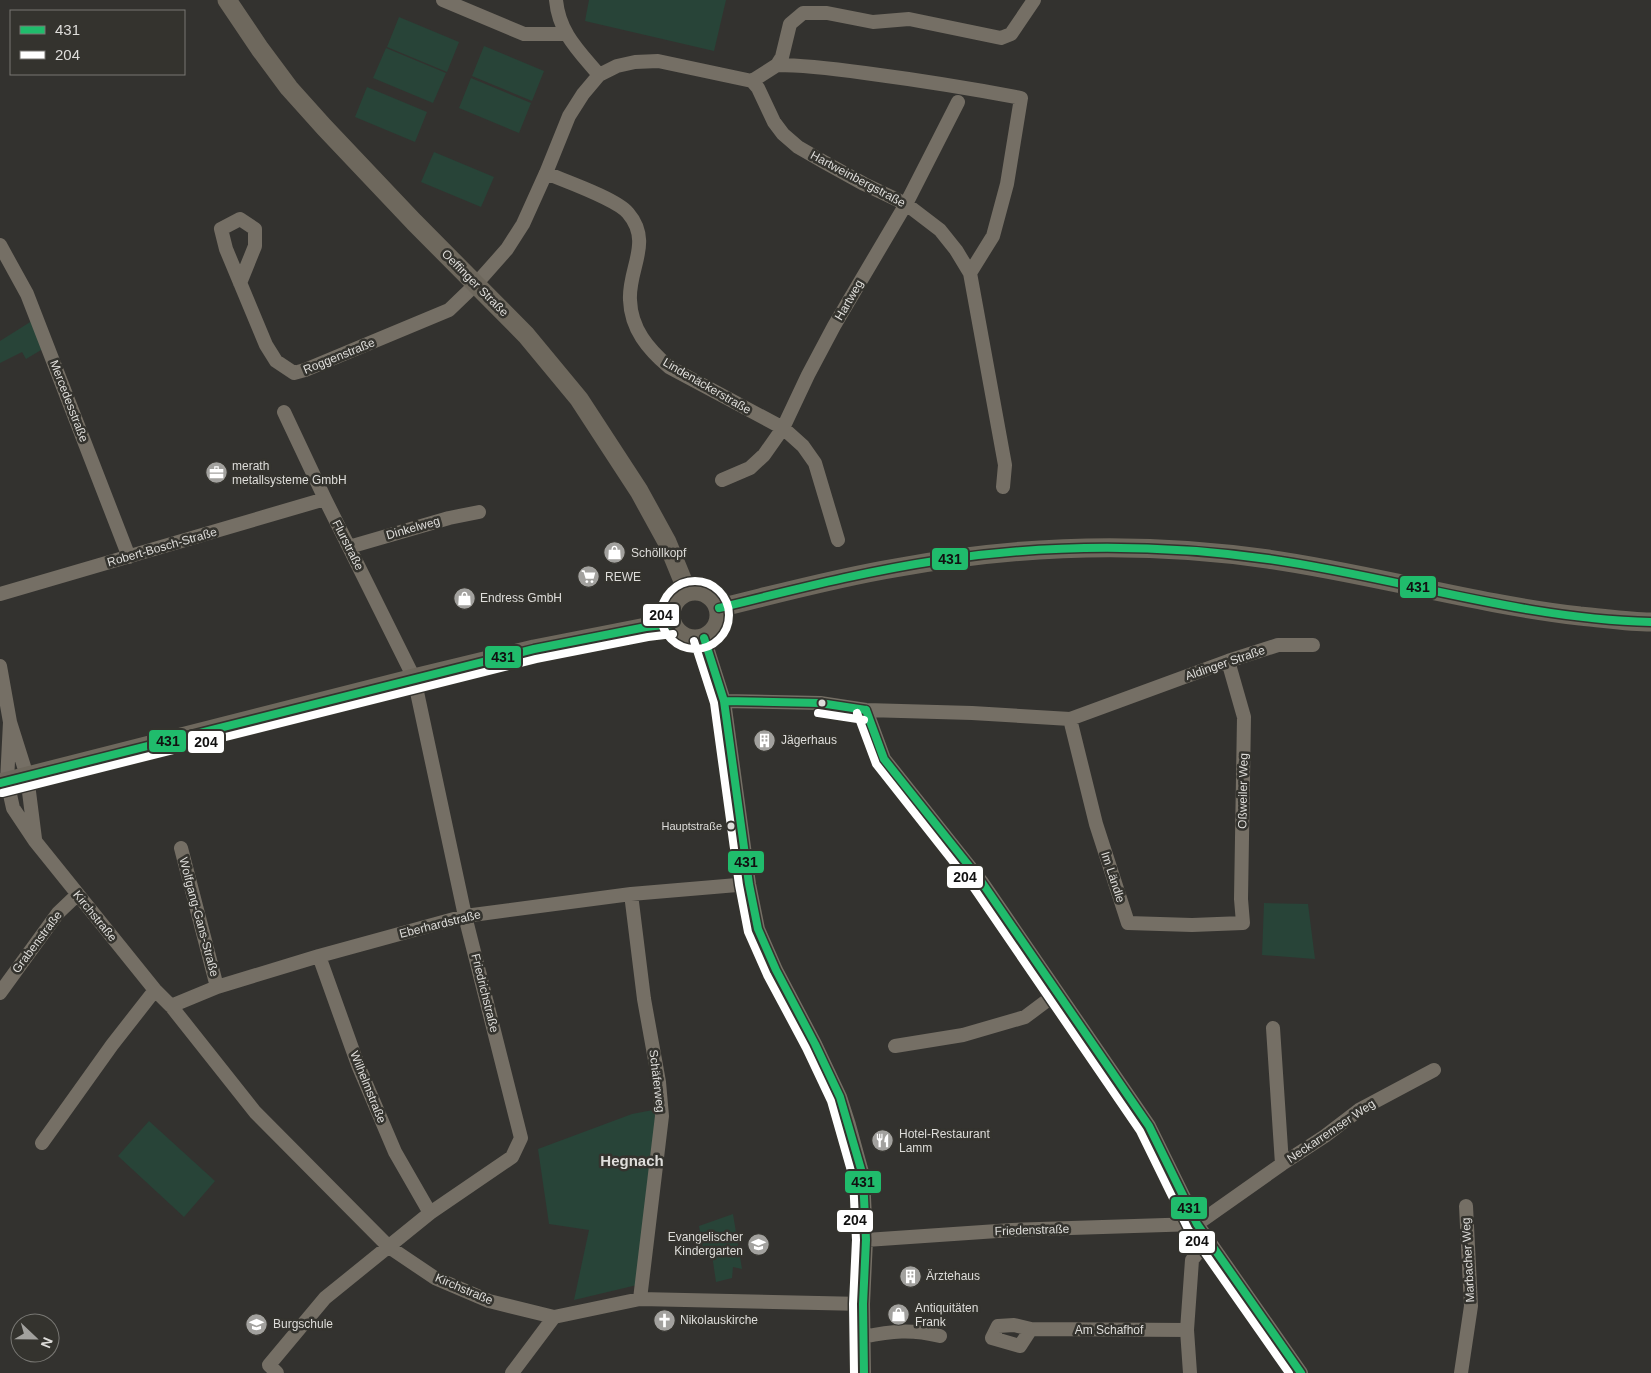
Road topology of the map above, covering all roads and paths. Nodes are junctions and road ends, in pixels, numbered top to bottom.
1 (227, 0) edge
2 (444, 0) edge
3 (556, 0) edge
4 (1034, 0) edge
5 (566, 34) junction
6 (777, 65) junction
7 (599, 75) junction
8 (752, 81) junction
9 (958, 102) dead end
10 (546, 173) junction
11 (906, 204) junction
12 (0, 247) edge
13 (970, 273) junction
14 (240, 283) dead end
15 (476, 284) junction
16 (284, 412) dead end
17 (783, 428) junction
18 (722, 480) dead end
19 (1003, 487) dead end
20 (325, 500) junction
21 (479, 512) dead end
22 (838, 540) dead end
23 (349, 547) junction
24 (129, 557) junction
25 (687, 591) junction
26 (0, 594) edge
27 (719, 608) junction
28 (1651, 622) edge
29 (672, 624) junction
30 (704, 638) junction
31 (1313, 645) dead end
32 (1228, 661) junction
33 (0, 666) edge
34 (414, 678) junction
35 (724, 700) junction
36 (866, 710) junction
37 (1070, 719) junction
38 (10, 722) junction
39 (26, 776) junction
40 (4, 782) edge
41 (36, 841) junction
42 (181, 848) dead end
43 (748, 884) junction
44 (78, 894) junction
45 (631, 894) junction
46 (465, 916) junction
47 (1243, 923) joint
48 (319, 956) junction
49 (217, 987) junction
50 (155, 990) junction
51 (0, 993) edge
52 (1057, 994) junction
53 (172, 1006) junction
54 (1273, 1028) dead end
55 (895, 1046) dead end
56 (1434, 1070) dead end
57 (42, 1143) dead end
58 (1282, 1164) junction
59 (1466, 1206) dead end
60 (430, 1213) junction
61 (1197, 1224) junction
62 (866, 1240) junction
63 (1208, 1240) junction
64 (389, 1247) junction
65 (640, 1299) junction
66 (863, 1304) junction
67 (554, 1317) junction
68 (1031, 1329) dead end
69 (1187, 1330) junction
70 (940, 1336) dead end
71 (863, 1337) junction
72 (277, 1373) edge
73 (512, 1373) edge
74 (864, 1373) edge
75 (1190, 1373) edge
76 (1302, 1373) edge
77 (1461, 1373) edge

1 - 15 main road, Oeffinger Straße
2 - 5 street
3 - 5 street
4 - 6 street
5 - 7 street
6 - 8 street
6 - 13 street
7 - 8 street
7 - 10 street
8 - 11 street, Hartweinbergstraße
9 - 11 street, Hartweg
10 - 15 street
10 - 17 street, Lindenäckerstraße
11 - 13 street, Hartweinbergstraße
11 - 17 street, Hartweg
12 - 24 street, Mercedesstraße
13 - 19 street, Hartweinbergstraße
14 - 15 street, Roggenstraße
15 - 25 main road, Oeffinger Straße
16 - 20 street, Flurstraße
17 - 18 street, Hartweg
17 - 22 street, Lindenäckerstraße
20 - 23 street, Flurstraße
20 - 24 street, Robert-Bosch-Straße
21 - 23 street, Dinkelweg
23 - 34 street, Flurstraße
24 - 26 street, Robert-Bosch-Straße
25 - 27 main road
25 - 29 main road
27 - 28 main road
27 - 30 main road
29 - 30 main road
29 - 34 main road
30 - 35 street
31 - 32 street, Aldinger Straße
32 - 37 street, Aldinger Straße
32 - 47 street, Oßweiler Weg
33 - 38 street
34 - 39 main road
34 - 46 street, Friedrichstraße
35 - 36 street, Aldinger Straße
35 - 43 street
36 - 37 street, Aldinger Straße
36 - 52 street
37 - 47 street, Im Ländle
38 - 39 street, Kirchstraße
38 - 40 street, Kirchstraße
39 - 40 main road
39 - 41 street, Kirchstraße
40 - 41 street, Kirchstraße
41 - 44 street, Kirchstraße
42 - 49 street, Wolfgang-Gans-Straße
43 - 45 street, Eberhardstraße
43 - 62 street
44 - 50 street, Kirchstraße
44 - 51 street, Grabenstraße
45 - 46 street, Eberhardstraße
45 - 65 street, Schäferweg
46 - 48 street, Eberhardstraße
46 - 60 street, Friedrichstraße
48 - 49 street, Eberhardstraße
48 - 60 street, Wilhelmstraße
49 - 53 street, Eberhardstraße
50 - 53 street, Kirchstraße
50 - 57 street
52 - 55 street
52 - 61 street
53 - 64 street, Kirchstraße
54 - 58 street, Neckarremser Weg
56 - 58 street, Neckarremser Weg
58 - 61 street, Neckarremser Weg
59 - 77 street, Marbacher Weg
60 - 64 street, Friedrichstraße
61 - 62 street, Friedenstraße
61 - 63 street
62 - 66 street
63 - 69 street
63 - 76 street
64 - 67 street, Kirchstraße
64 - 72 street, Friedrichstraße
65 - 66 street, Kirchstraße
65 - 67 street, Kirchstraße
66 - 71 street
67 - 73 street
68 - 69 street, Am Schafhof
69 - 75 street
70 - 71 street
71 - 74 street

